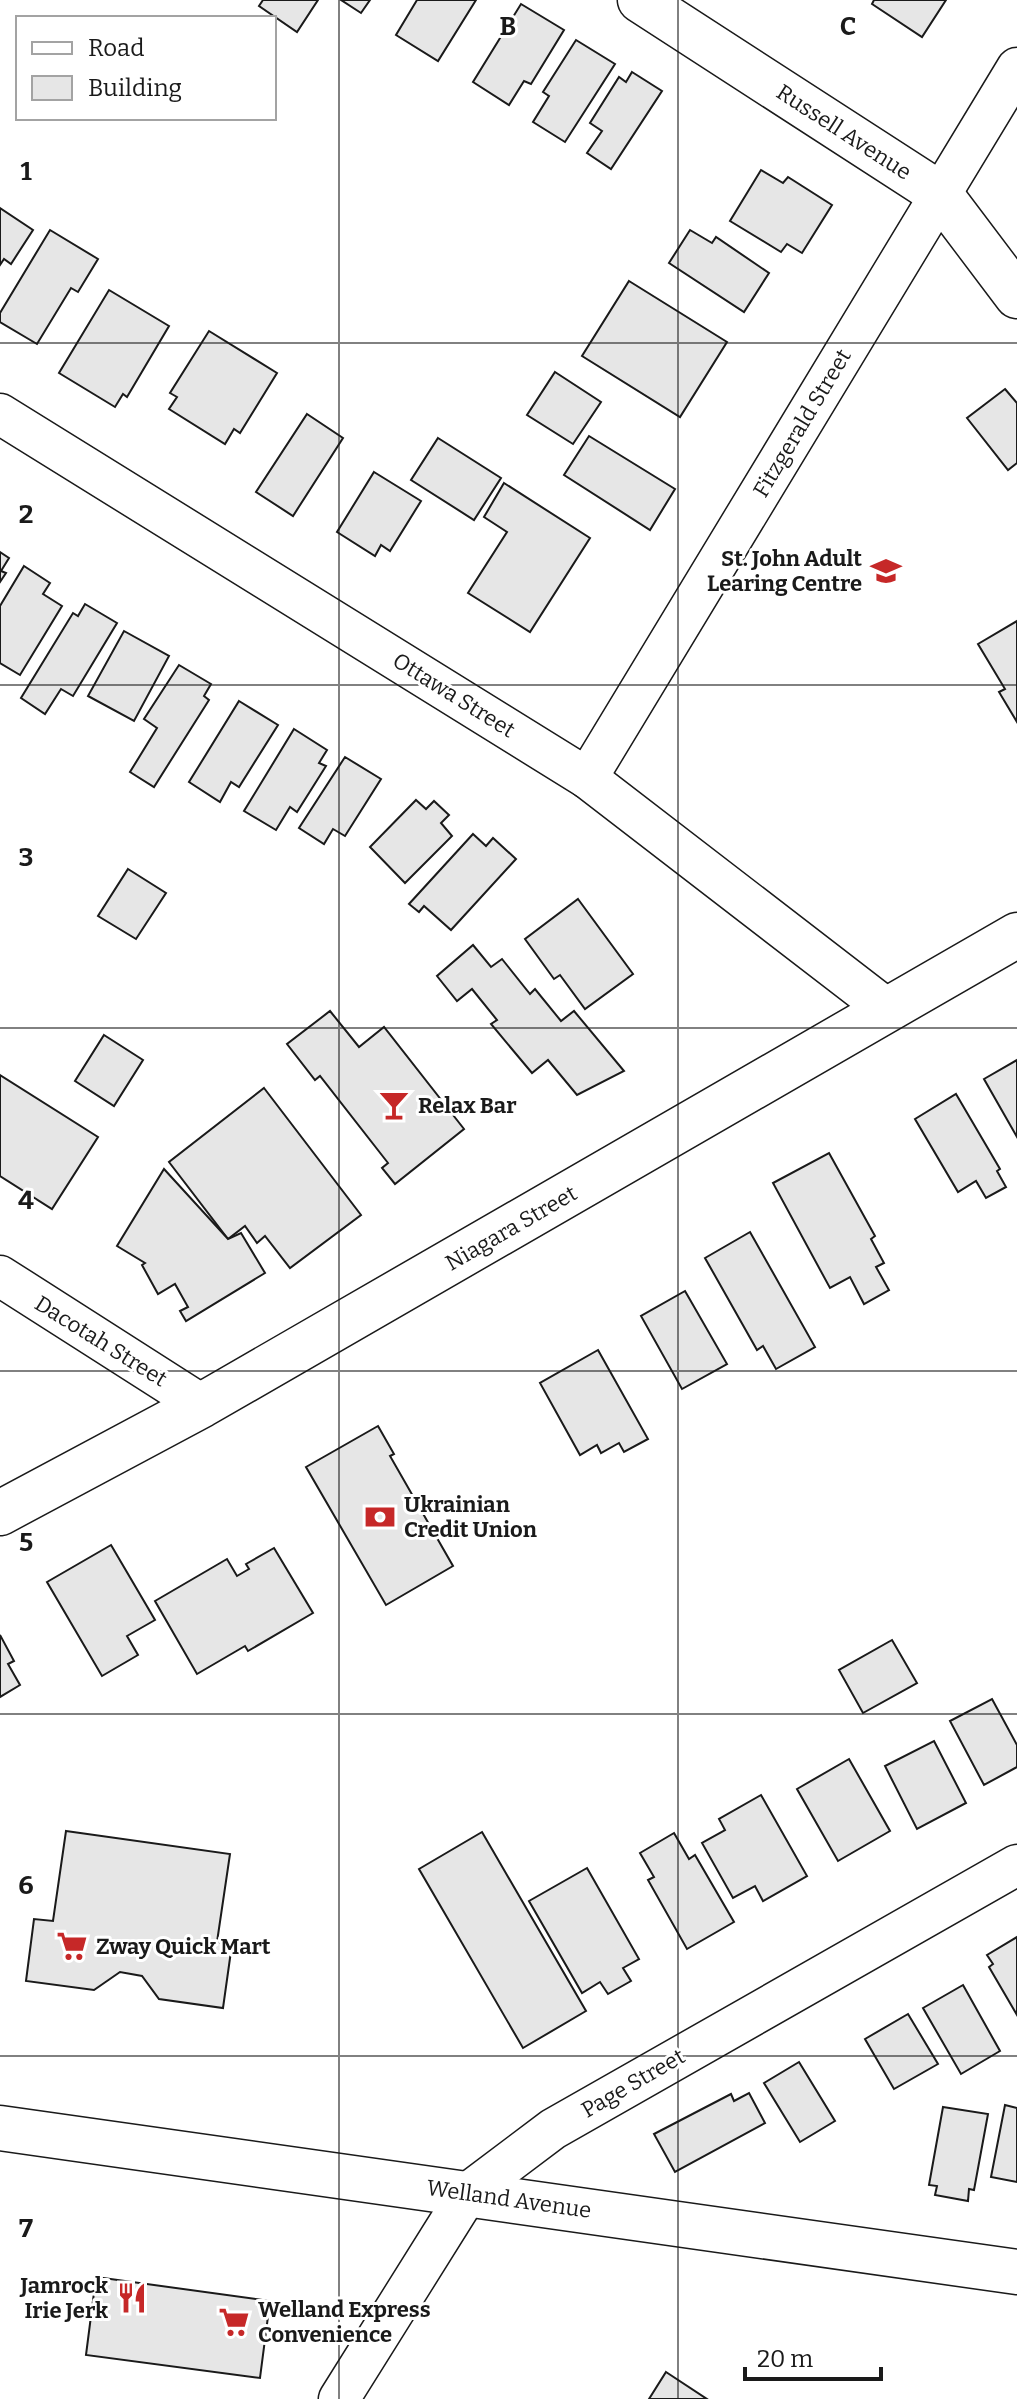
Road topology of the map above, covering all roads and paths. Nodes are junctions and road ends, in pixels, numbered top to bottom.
1 (640, 0) edge
2 (1017, 68) edge
3 (940, 194) junction
4 (1017, 296) edge
5 (0, 414) edge
6 (587, 778) junction
7 (1017, 935) edge
8 (887, 1009) junction
9 (0, 1276) edge
10 (202, 1405) junction
11 (0, 1513) edge
12 (1017, 1865) edge
13 (0, 2128) edge
14 (468, 2193) junction
15 (1017, 2272) edge
16 (339, 2399) edge

1 - 3 main road, Russell Avenue
2 - 3 street, Fitzgerald Street
3 - 4 main road, Russell Avenue
3 - 6 street, Fitzgerald Street
5 - 6 street, Ottawa Street
6 - 8 street, Ottawa Street
7 - 8 main road, Niagara Street
8 - 10 main road, Niagara Street
9 - 10 street, Dacotah Street
10 - 11 main road, Niagara Street
12 - 14 street, Page Street
13 - 14 main road, Welland Avenue
14 - 15 main road, Welland Avenue
14 - 16 street, Page Street

